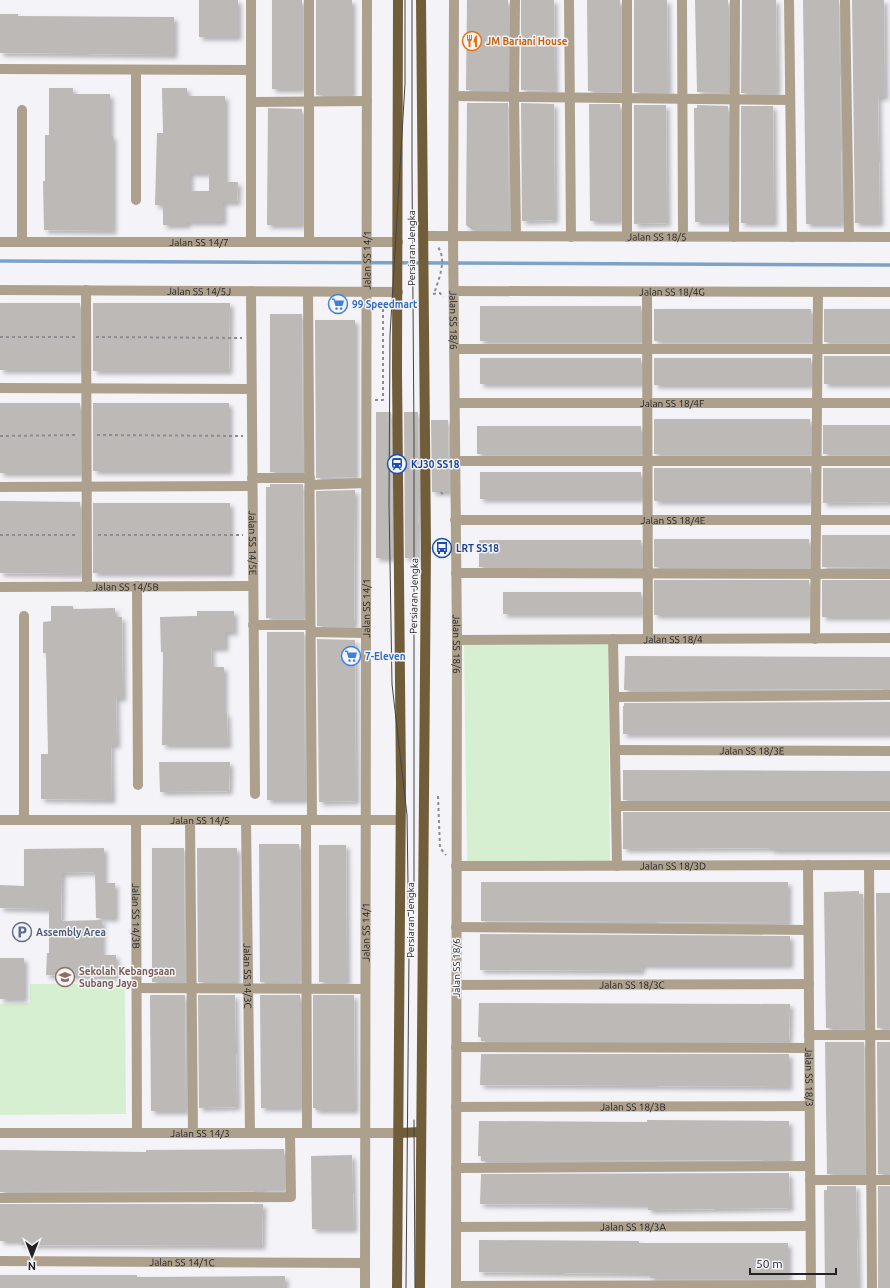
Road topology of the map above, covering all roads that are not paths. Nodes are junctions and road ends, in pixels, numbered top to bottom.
1 (251, 0) edge
2 (309, 0) edge
3 (367, 0) edge
4 (398, 0) edge
5 (421, 0) edge
6 (454, 0) edge
7 (515, 0) edge
8 (569, 0) edge
9 (627, 0) edge
10 (682, 0) edge
11 (735, 0) edge
12 (789, 0) edge
13 (845, 0) edge
14 (0, 69) edge
15 (136, 70) junction
16 (251, 70) junction
17 (454, 96) junction
18 (514, 97) junction
19 (570, 98) junction
20 (627, 98) junction
21 (682, 99) junction
22 (735, 99) junction
23 (790, 100) junction
24 (309, 101) junction
25 (367, 101) junction
26 (251, 102) junction
27 (22, 110) dead end
28 (136, 200) dead end
29 (423, 236) junction
30 (453, 236) junction
31 (516, 236) junction
32 (570, 236) junction
33 (627, 237) junction
34 (683, 237) junction
35 (734, 237) junction
36 (792, 237) junction
37 (849, 237) junction
38 (890, 238) edge
39 (0, 242) edge
40 (22, 242) junction
41 (251, 242) junction
42 (309, 242) junction
43 (366, 242) junction
44 (398, 242) junction
45 (0, 290) edge
46 (86, 290) junction
47 (251, 291) junction
48 (454, 291) junction
49 (308, 292) junction
50 (366, 292) junction
51 (398, 292) junction
52 (647, 292) junction
53 (818, 292) junction
54 (890, 292) edge
55 (454, 348) junction
56 (647, 349) junction
57 (817, 349) junction
58 (890, 349) edge
59 (0, 388) edge
60 (87, 388) junction
61 (251, 389) junction
62 (454, 403) junction
63 (647, 403) junction
64 (817, 403) junction
65 (890, 403) edge
66 (455, 461) junction
67 (647, 461) junction
68 (817, 461) junction
69 (890, 461) edge
70 (310, 481) junction
71 (252, 482) junction
72 (366, 483) junction
73 (0, 487) edge
74 (87, 487) junction
75 (456, 520) junction
76 (647, 520) junction
77 (816, 520) junction
78 (890, 520) edge
79 (456, 573) junction
80 (647, 573) junction
81 (816, 574) junction
82 (890, 574) edge
83 (137, 586) junction
84 (253, 586) junction
85 (0, 587) edge
86 (87, 587) junction
87 (24, 616) dead end
88 (253, 625) junction
89 (310, 628) junction
90 (366, 633) junction
91 (890, 638) edge
92 (815, 639) junction
93 (457, 640) junction
94 (613, 640) junction
95 (648, 640) junction
96 (890, 696) edge
97 (614, 697) junction
98 (615, 750) junction
99 (890, 751) edge
100 (138, 785) dead end
101 (255, 794) dead end
102 (616, 806) junction
103 (890, 806) edge
104 (0, 820) edge
105 (24, 820) junction
106 (136, 820) junction
107 (190, 820) junction
108 (246, 820) junction
109 (309, 820) junction
110 (366, 820) junction
111 (400, 820) junction
112 (808, 865) junction
113 (869, 865) junction
114 (890, 865) edge
115 (456, 866) junction
116 (617, 866) junction
117 (456, 927) junction
118 (808, 930) junction
119 (809, 984) junction
120 (456, 985) junction
121 (137, 988) junction
122 (192, 988) junction
123 (248, 988) junction
124 (307, 989) junction
125 (365, 989) junction
126 (809, 1035) junction
127 (870, 1035) junction
128 (890, 1035) edge
129 (456, 1047) junction
130 (809, 1048) junction
131 (456, 1106) junction
132 (809, 1106) junction
133 (421, 1132) junction
134 (0, 1133) edge
135 (137, 1133) junction
136 (193, 1133) junction
137 (250, 1133) junction
138 (290, 1133) junction
139 (307, 1133) junction
140 (365, 1133) junction
141 (399, 1133) junction
142 (810, 1166) junction
143 (456, 1168) junction
144 (810, 1180) junction
145 (871, 1180) junction
146 (890, 1180) edge
147 (0, 1198) edge
148 (810, 1226) junction
149 (456, 1227) junction
150 (0, 1261) edge
151 (365, 1263) junction
152 (811, 1286) edge
153 (456, 1287) edge
154 (365, 1288) edge
155 (397, 1288) edge
156 (420, 1288) edge
157 (872, 1288) edge

1 - 16 street
2 - 24 street
3 - 25 street, Jalan SS 14/1
4 - 44 main road, Persiaran Jengka
5 - 29 main road, Persiaran Jengka
6 - 17 street, Jalan SS 18/6
7 - 18 street
8 - 19 street
9 - 20 street
10 - 21 street
11 - 22 street
12 - 23 street
13 - 37 street
14 - 15 street
15 - 16 street
15 - 28 street
16 - 26 street
17 - 18 street
17 - 30 street, Jalan SS 18/6
18 - 19 street
18 - 31 street
19 - 20 street
19 - 32 street
20 - 21 street
20 - 33 street
21 - 22 street
21 - 34 street
22 - 23 street
22 - 35 street
23 - 36 street
24 - 25 street
24 - 26 street
24 - 42 street
25 - 43 street, Jalan SS 14/1
26 - 41 street
27 - 40 street
29 - 30 street, Jalan SS 18/5
29 - 133 main road, Persiaran Jengka
30 - 31 street, Jalan SS 18/5
30 - 48 street, Jalan SS 18/6
31 - 32 street, Jalan SS 18/5
32 - 33 street, Jalan SS 18/5
33 - 34 street, Jalan SS 18/5
34 - 35 street, Jalan SS 18/5
35 - 36 street, Jalan SS 18/5
36 - 37 street, Jalan SS 18/5
37 - 38 street, Jalan SS 18/5
39 - 40 street, Jalan SS 14/7
40 - 41 street, Jalan SS 14/7
41 - 42 street, Jalan SS 14/7
42 - 43 street, Jalan SS 14/7
43 - 44 street, Jalan SS 14/7
43 - 50 street, Jalan SS 14/1
44 - 51 main road, Persiaran Jengka
45 - 46 street, Jalan SS 14/5J
46 - 47 street, Jalan SS 14/5J
46 - 60 street
47 - 49 street, Jalan SS 14/5J
47 - 61 street, Jalan SS 14/5E
48 - 52 street, Jalan SS 18/4G
48 - 55 street, Jalan SS 18/6
49 - 50 street, Jalan SS 14/5J
49 - 70 street
50 - 51 street, Jalan SS 14/5J
50 - 72 street, Jalan SS 14/1
51 - 111 main road, Persiaran Jengka
52 - 53 street, Jalan SS 18/4G
52 - 56 street
53 - 54 street, Jalan SS 18/4G
53 - 57 street
55 - 56 street
55 - 62 street, Jalan SS 18/6
56 - 57 street
56 - 63 street
57 - 58 street
57 - 64 street
59 - 60 street
60 - 61 street
60 - 74 street
61 - 71 street, Jalan SS 14/5E
62 - 63 street, Jalan SS 18/4F
62 - 66 street, Jalan SS 18/6
63 - 64 street, Jalan SS 18/4F
63 - 67 street
64 - 65 street, Jalan SS 18/4F
64 - 68 street
66 - 67 street
66 - 75 street, Jalan SS 18/6
67 - 68 street
67 - 76 street
68 - 69 street
68 - 77 street
70 - 71 street
70 - 72 street
70 - 89 street
71 - 74 street
71 - 84 street, Jalan SS 14/5E
72 - 90 street, Jalan SS 14/1
73 - 74 street
74 - 86 street
75 - 76 street, Jalan SS 18/4E
75 - 79 street, Jalan SS 18/6
76 - 77 street, Jalan SS 18/4E
76 - 80 street
77 - 78 street, Jalan SS 18/4E
77 - 81 street
79 - 80 street
79 - 93 street, Jalan SS 18/6
80 - 81 street
80 - 95 street
81 - 82 street
81 - 92 street
83 - 84 street, Jalan SS 14/5B
83 - 86 street, Jalan SS 14/5B
83 - 100 street
84 - 88 street, Jalan SS 14/5E
85 - 86 street, Jalan SS 14/5B
87 - 105 street
88 - 89 street
88 - 101 street, Jalan SS 14/5E
89 - 90 street
89 - 109 street
90 - 110 street, Jalan SS 14/1
91 - 92 street, Jalan SS 18/4
92 - 95 street, Jalan SS 18/4
93 - 94 street, Jalan SS 18/4
93 - 115 street, Jalan SS 18/6
94 - 95 street, Jalan SS 18/4
94 - 97 street
96 - 97 street
97 - 98 street
98 - 99 street, Jalan SS 18/3E
98 - 102 street
102 - 103 street
102 - 116 street
104 - 105 street, Jalan SS 14/5
105 - 106 street, Jalan SS 14/5
106 - 107 street, Jalan SS 14/5
106 - 121 street, Jalan SS 14/3B
107 - 108 street, Jalan SS 14/5
107 - 122 street
108 - 109 street, Jalan SS 14/5
108 - 123 street, Jalan SS 14/3C
109 - 110 street, Jalan SS 14/5
109 - 124 street
110 - 111 street, Jalan SS 14/5
110 - 125 street, Jalan SS 14/1
111 - 141 main road, Persiaran Jengka
112 - 113 street, Jalan SS 18/3D
112 - 116 street, Jalan SS 18/3D
112 - 118 street, Jalan SS 18/3
113 - 114 street, Jalan SS 18/3D
113 - 127 street
115 - 116 street, Jalan SS 18/3D
115 - 117 street, Jalan SS 18/6
117 - 118 street
117 - 120 street, Jalan SS 18/6
118 - 119 street, Jalan SS 18/3
119 - 120 street, Jalan SS 18/3C
119 - 126 street, Jalan SS 18/3
120 - 129 street, Jalan SS 18/6
121 - 122 street
121 - 135 street, Jalan SS 14/3B
122 - 123 street
122 - 136 street
123 - 124 street
123 - 137 street, Jalan SS 14/3C
124 - 125 street
124 - 139 street
125 - 140 street, Jalan SS 14/1
126 - 127 street
126 - 130 street, Jalan SS 18/3
127 - 128 street
127 - 145 street
129 - 130 street
129 - 131 street, Jalan SS 18/6
130 - 132 street, Jalan SS 18/3
131 - 132 street, Jalan SS 18/3B
131 - 143 street, Jalan SS 18/6
132 - 142 street, Jalan SS 18/3
133 - 141 main road
133 - 156 main road, Persiaran Jengka
134 - 135 street, Jalan SS 14/3
135 - 136 street, Jalan SS 14/3
136 - 137 street, Jalan SS 14/3
137 - 138 street, Jalan SS 14/3
138 - 139 street, Jalan SS 14/3
138 - 147 street
139 - 140 street, Jalan SS 14/3
140 - 141 street, Jalan SS 14/3
140 - 151 street, Jalan SS 14/1
141 - 155 main road, Persiaran Jengka
142 - 143 street
142 - 144 street, Jalan SS 18/3
143 - 149 street, Jalan SS 18/6
144 - 145 street
144 - 148 street, Jalan SS 18/3
145 - 146 street
145 - 157 street
148 - 149 street, Jalan SS 18/3A
148 - 152 street, Jalan SS 18/3
149 - 153 street, Jalan SS 18/6
150 - 151 street, Jalan SS 14/1C
151 - 154 street, Jalan SS 14/1
152 - 153 street

